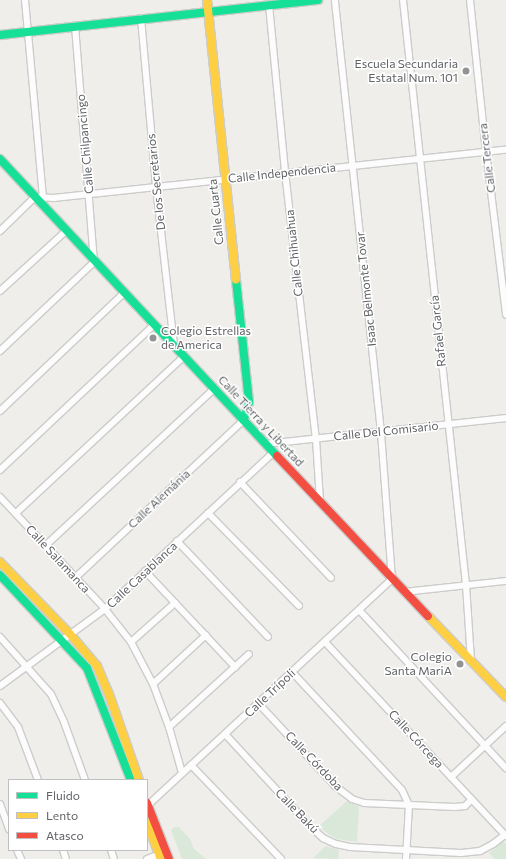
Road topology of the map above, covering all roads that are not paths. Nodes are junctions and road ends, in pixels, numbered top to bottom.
1 (25, 0) edge
2 (207, 0) edge
3 (318, 0) edge
4 (335, 0) edge
5 (403, 0) edge
6 (470, 0) edge
7 (269, 5) junction
8 (208, 11) junction
9 (141, 18) junction
10 (75, 26) junction
11 (28, 31) junction
12 (0, 35) edge
13 (506, 150) edge
14 (486, 151) junction
15 (0, 159) edge
16 (420, 159) junction
17 (352, 166) junction
18 (285, 172) junction
19 (225, 180) junction
20 (156, 187) junction
21 (90, 194) junction
22 (39, 197) junction
23 (0, 231) edge
24 (66, 231) junction
25 (94, 262) junction
26 (0, 291) edge
27 (124, 293) junction
28 (506, 315) edge
29 (154, 325) junction
30 (174, 346) junction
31 (0, 351) edge
32 (184, 357) junction
33 (214, 389) junction
34 (0, 411) edge
35 (506, 418) edge
36 (244, 420) junction
37 (447, 424) junction
38 (381, 432) junction
39 (316, 439) junction
40 (266, 444) junction
41 (274, 452) junction
42 (0, 470) edge
43 (240, 482) junction
44 (0, 497) edge
45 (320, 501) junction
46 (208, 513) junction
47 (16, 514) junction
48 (177, 542) junction
49 (45, 546) junction
50 (0, 562) edge
51 (145, 571) junction
52 (0, 575) edge
53 (75, 578) junction
54 (331, 578) dead end
55 (392, 579) junction
56 (506, 581) edge
57 (466, 585) junction
58 (404, 592) junction
59 (175, 603) junction
60 (299, 606) dead end
61 (105, 609) junction
62 (359, 610) junction
63 (70, 634) junction
64 (206, 636) junction
65 (268, 637) dead end
66 (0, 638) edge
67 (62, 640) junction
68 (132, 642) junction
69 (325, 642) junction
70 (249, 654) dead end
71 (471, 661) junction
72 (26, 666) junction
73 (235, 668) junction
74 (292, 672) junction
75 (153, 684) junction
76 (0, 686) edge
77 (506, 697) edge
78 (0, 703) edge
79 (258, 703) junction
80 (506, 726) edge
81 (169, 727) junction
82 (225, 734) junction
83 (486, 745) junction
84 (191, 765) junction
85 (506, 768) edge
86 (182, 773) junction
87 (451, 777) junction
88 (38, 779) edge
89 (85, 779) edge
90 (131, 779) edge
91 (139, 779) edge
92 (471, 800) junction
93 (0, 804) edge
94 (148, 804) edge
95 (409, 805) junction
96 (148, 808) edge
97 (3, 820) edge
98 (148, 824) edge
99 (505, 836) edge
100 (407, 850) junction
101 (164, 856) edge
102 (147, 859) edge
103 (281, 859) edge
104 (406, 859) edge

1 - 11 street
2 - 8 street, Calle Cuarta
3 - 7 street
4 - 17 street, Isaac Belmonte Tovar
5 - 16 street, Rafael García
6 - 14 street, Calle Tercera
7 - 8 street
7 - 18 street, Calle Chihuahua
8 - 9 street
8 - 19 street, Calle Cuarta
9 - 10 street
9 - 20 street, De los Secretarios
10 - 11 street
10 - 21 street, Calle Chilpancingo
11 - 12 street
11 - 22 street
13 - 14 street, Calle Independencia
14 - 16 street, Calle Independencia
14 - 28 street, Calle Tercera
15 - 22 street, Calle Tierra y Libertad
16 - 17 street, Calle Independencia
16 - 37 street, Rafael García
17 - 18 street, Calle Independencia
17 - 38 street, Isaac Belmonte Tovar
18 - 19 street, Calle Independencia
18 - 39 street, Calle Chihuahua
19 - 20 street, Calle Independencia
19 - 36 street, Calle Cuarta
20 - 21 street, Calle Independencia
20 - 30 street, De los Secretarios
21 - 22 street, Calle Independencia
21 - 25 street, Calle Chilpancingo
22 - 23 street
22 - 24 street, Calle Tierra y Libertad
24 - 25 street, Calle Tierra y Libertad
24 - 26 street
25 - 27 street, Calle Tierra y Libertad
25 - 31 street
27 - 29 street, Calle Tierra y Libertad
27 - 34 street
29 - 30 street, Calle Tierra y Libertad
29 - 42 street
30 - 32 street, Calle Tierra y Libertad
32 - 33 street, Calle Tierra y Libertad
32 - 47 street
33 - 36 street, Calle Tierra y Libertad
33 - 49 street
35 - 37 street, Calle Del Comisario
36 - 40 street, Calle Tierra y Libertad
36 - 53 street, Calle Alemánia
37 - 38 street, Calle Del Comisario
37 - 57 street, Rafael García
38 - 39 street, Calle Del Comisario
38 - 55 street, Isaac Belmonte Tovar
39 - 40 street, Calle Del Comisario
39 - 45 street, Calle Chihuahua
40 - 41 street, Calle Tierra y Libertad
41 - 43 street, Calle Casablanca
41 - 45 street, Calle Tierra y Libertad
43 - 46 street, Calle Casablanca
43 - 54 street
44 - 47 street, Calle Salamanca
45 - 55 street, Calle Tierra y Libertad
46 - 48 street, Calle Casablanca
46 - 60 street
47 - 49 street, Calle Salamanca
48 - 51 street, Calle Casablanca
48 - 65 street
49 - 53 street, Calle Salamanca
50 - 63 street
51 - 59 street
51 - 61 street, Calle Casablanca
52 - 67 street
53 - 61 street, Calle Salamanca
55 - 58 street, Calle Tierra y Libertad
55 - 62 street, Calle Trípoli
56 - 57 street
57 - 58 street
57 - 71 street, Rafael García
58 - 71 street, Calle Tierra y Libertad
59 - 64 street
59 - 68 street
61 - 63 street, Calle Casablanca
61 - 68 street, Calle Salamanca
62 - 69 street, Calle Trípoli
62 - 83 street
63 - 67 street, Calle Casablanca
63 - 91 street
64 - 73 street
64 - 75 street
66 - 72 street
67 - 72 street, Calle Casablanca
67 - 90 street
68 - 75 street, Calle Salamanca
69 - 74 street, Calle Trípoli
69 - 87 street, Calle Córcega
70 - 73 street
71 - 77 street, Calle Tierra y Libertad
72 - 76 street, Calle Casablanca
72 - 89 street
73 - 81 street
74 - 79 street, Calle Trípoli
74 - 95 street
75 - 81 street, Calle Salamanca
78 - 88 street
79 - 82 street, Calle Trípoli
79 - 95 street, Calle Córdoba
80 - 83 street
81 - 86 street, Calle Salamanca
82 - 84 street, Calle Trípoli
82 - 100 street, Calle Bakú
83 - 85 street
83 - 87 street
84 - 86 street, Calle Trípoli
84 - 103 street
86 - 94 street, Calle Trípoli
87 - 92 street, Calle Córcega
92 - 95 street, Calle Córdoba
92 - 99 street, Calle Córcega
93 - 97 street
95 - 100 street
96 - 101 street
98 - 101 street
99 - 100 street, Calle Bakú
100 - 104 street
101 - 102 street

